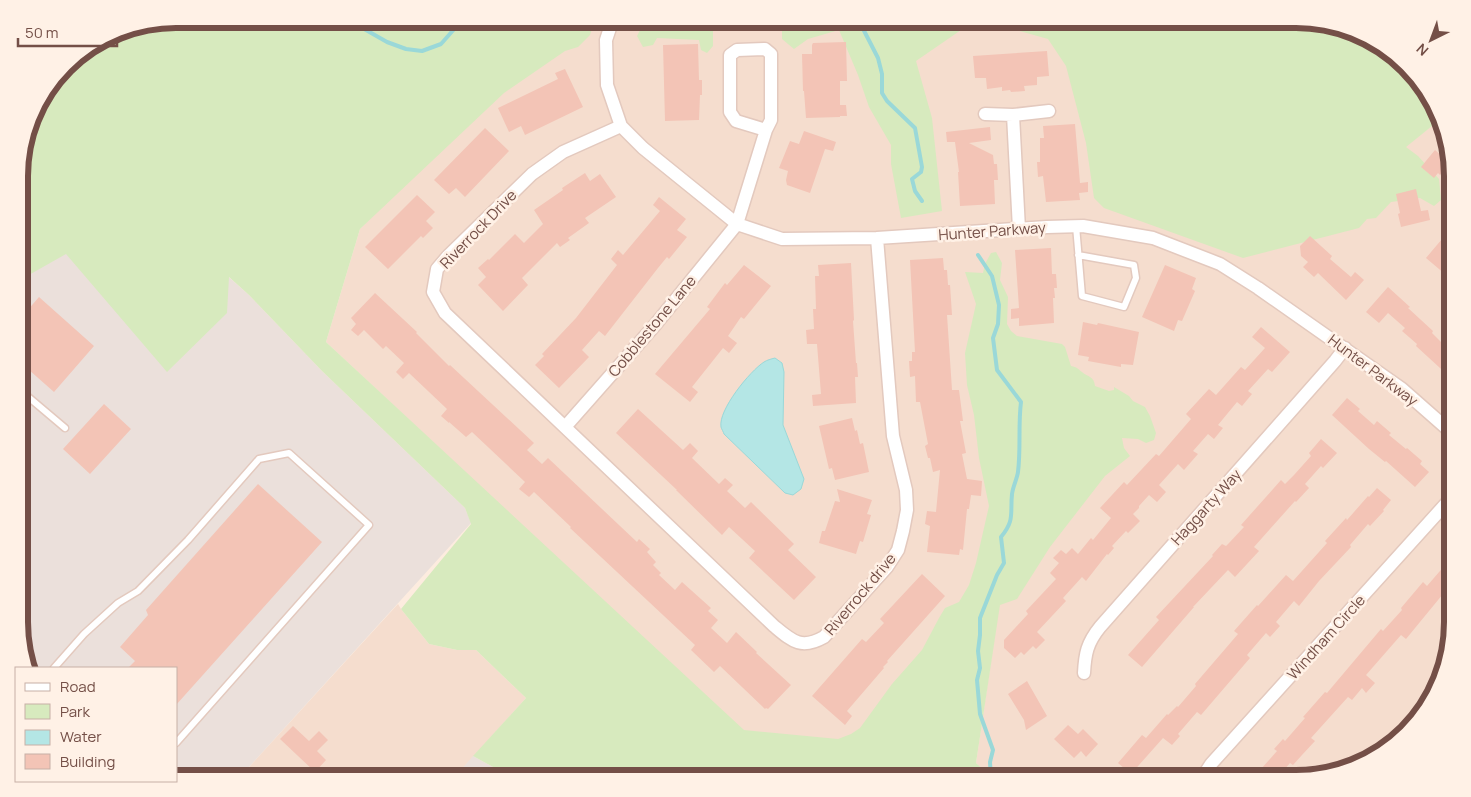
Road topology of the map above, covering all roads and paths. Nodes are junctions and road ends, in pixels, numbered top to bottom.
1 (610, 28) edge
2 (1049, 111) dead end
3 (985, 114) dead end
4 (1013, 115) junction
5 (621, 126) junction
6 (766, 130) junction
7 (737, 224) junction
8 (1076, 226) junction
9 (1019, 229) junction
10 (877, 238) junction
11 (1078, 254) junction
12 (1345, 348) junction
13 (28, 397) edge
14 (1444, 425) edge
15 (565, 427) junction
16 (65, 428) dead end
17 (1444, 507) edge
18 (55, 667) edge
19 (1084, 674) dead end
20 (178, 741) edge
21 (1208, 769) edge

1 - 5 street, Hunter Parkway
2 - 4 street
3 - 4 street
4 - 9 street
5 - 7 street, Hunter Parkway
5 - 15 street, Riverrock Drive
6 - 6 street
6 - 7 street
7 - 10 street, Hunter Parkway
7 - 15 street, Cobblestone Lane
8 - 9 street, Hunter Parkway
8 - 11 lane
8 - 12 street, Hunter Parkway
9 - 10 street, Hunter Parkway
10 - 15 street, Riverrock drive
11 - 11 lane
12 - 14 street, Hunter Parkway
12 - 19 street, Haggarty Way
13 - 16 lane
17 - 21 street, Windham Circle
18 - 20 lane

